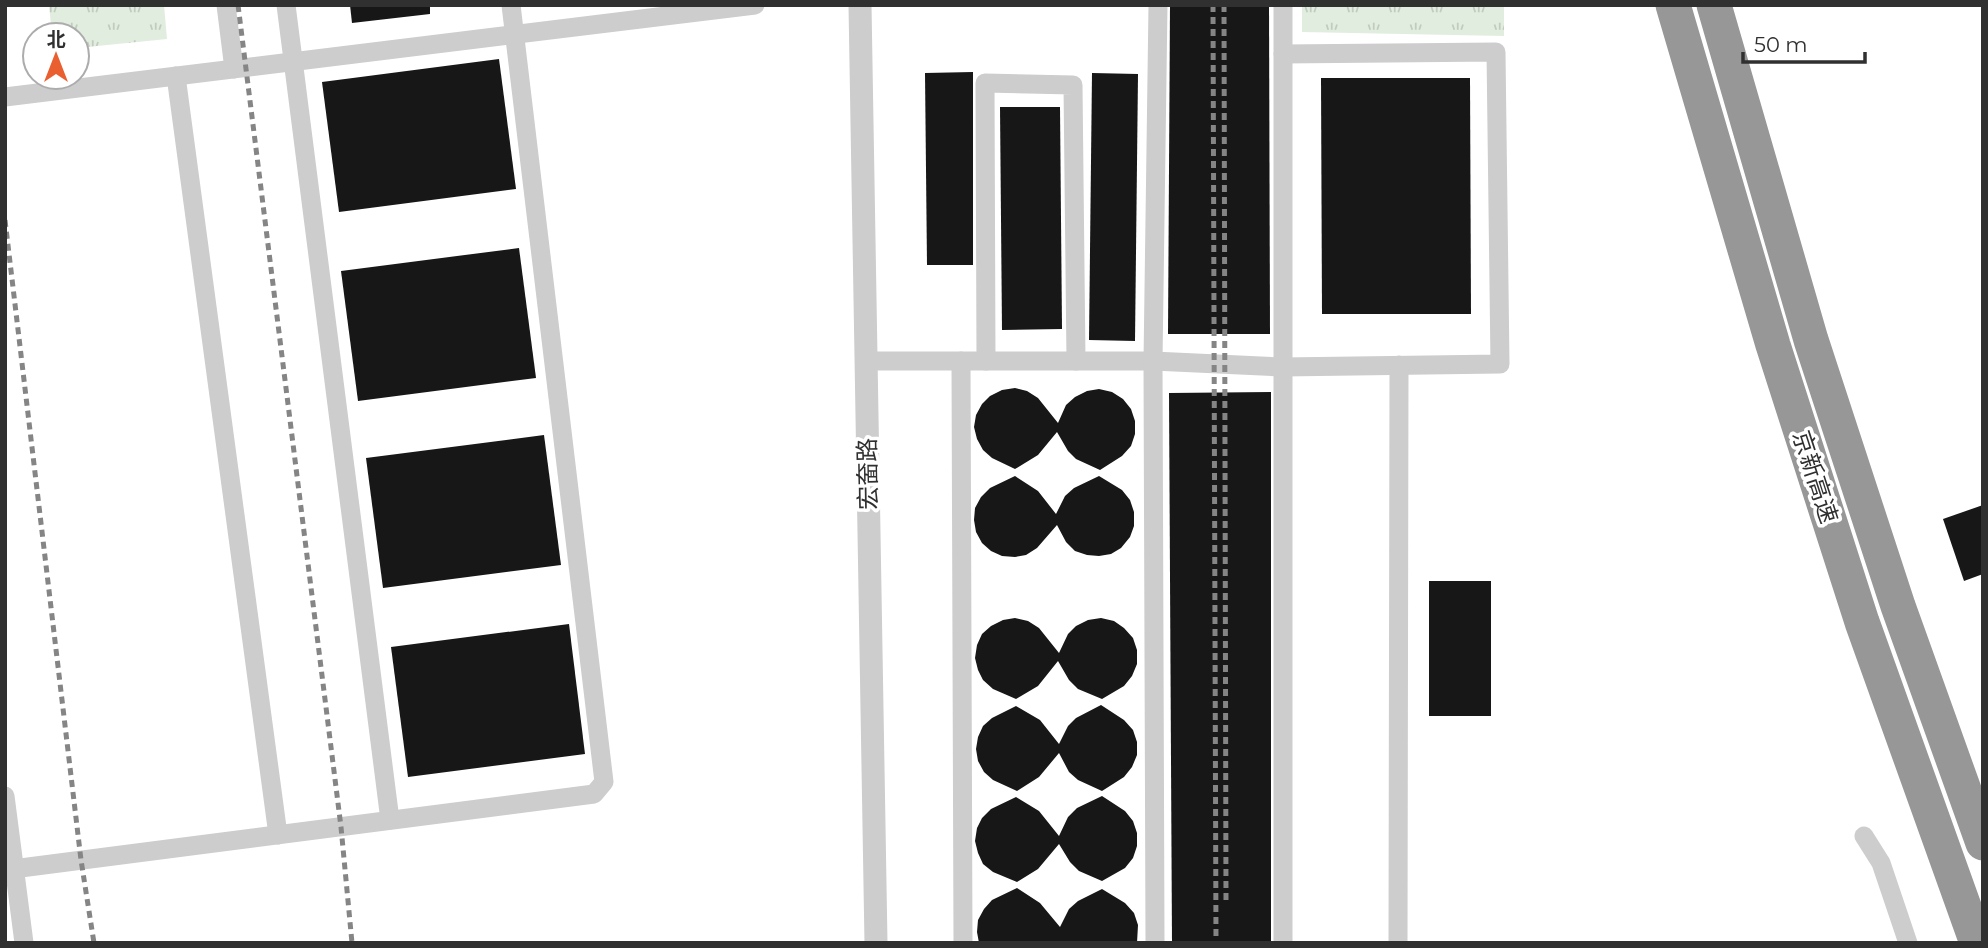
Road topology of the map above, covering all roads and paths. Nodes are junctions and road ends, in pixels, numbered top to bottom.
1 (226, 5) edge
2 (286, 5) edge
3 (511, 5) edge
4 (755, 5) edge
5 (860, 5) edge
6 (1158, 5) edge
7 (1283, 5) edge
8 (1673, 5) edge
9 (1714, 5) edge
10 (514, 35) junction
11 (1283, 54) junction
12 (294, 62) junction
13 (234, 69) junction
14 (177, 76) junction
15 (5, 97) edge
16 (866, 361) junction
17 (961, 361) junction
18 (986, 361) junction
19 (1076, 361) junction
20 (1153, 361) junction
21 (1399, 365) junction
22 (1282, 367) junction
23 (5, 796) edge
24 (390, 820) junction
25 (278, 835) junction
26 (1864, 836) dead end
27 (1983, 843) edge
28 (10, 870) edge
29 (24, 943) edge
30 (876, 943) edge
31 (963, 943) edge
32 (1155, 943) edge
33 (1283, 943) edge
34 (1398, 943) edge
35 (1908, 943) edge
36 (1977, 943) edge

1 - 13 street
2 - 12 street
3 - 10 street
4 - 10 street
5 - 16 street, 宏奤路
6 - 20 street
7 - 11 street
8 - 36 highway, 京新高速
9 - 27 highway, 京新高速
10 - 12 street
10 - 24 street
11 - 21 street
11 - 22 street
12 - 13 street
12 - 24 street
13 - 14 street
14 - 15 street
14 - 25 street
16 - 17 street
16 - 30 street, 宏奤路
17 - 18 street
17 - 31 street
18 - 19 street
18 - 19 street
19 - 20 street
20 - 22 street
20 - 32 street
21 - 22 street
21 - 34 street
22 - 33 street
23 - 28 street
24 - 25 street
25 - 28 street
26 - 35 street
28 - 29 street

